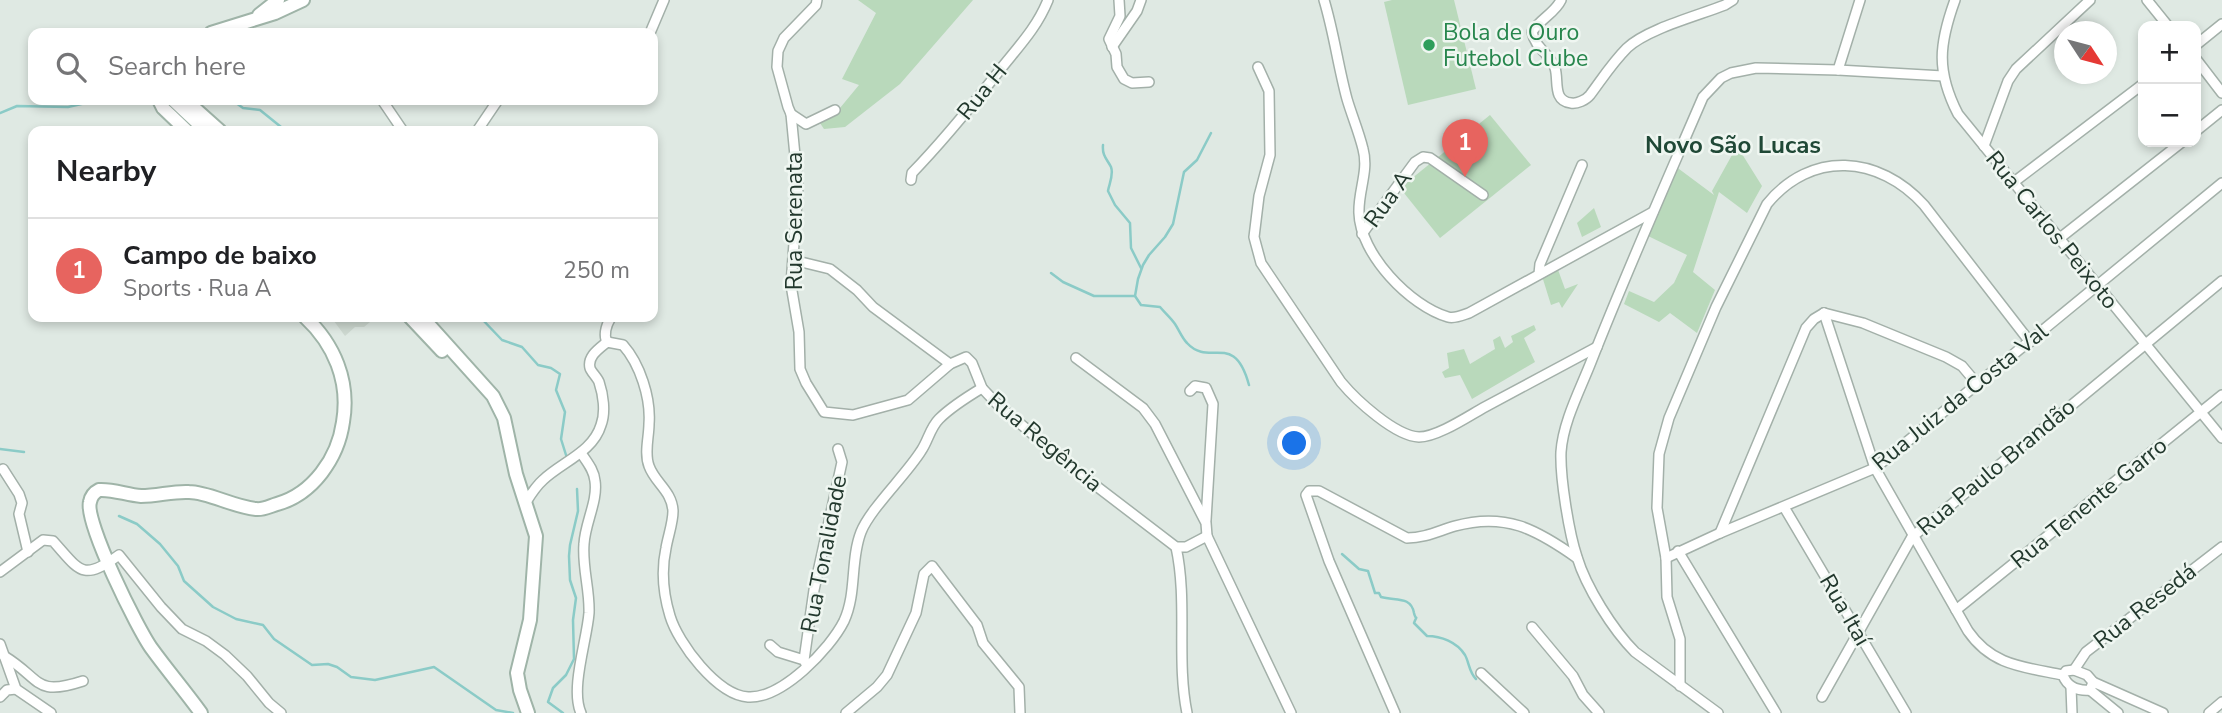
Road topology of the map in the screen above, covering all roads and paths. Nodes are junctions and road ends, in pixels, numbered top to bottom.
1 (278, 0) edge
2 (303, 0) edge
3 (664, 0) edge
4 (817, 0) edge
5 (1048, 0) edge
6 (1119, 0) edge
7 (1141, 0) edge
8 (1324, 0) edge
9 (1561, 0) edge
10 (1733, 0) edge
11 (1860, 0) edge
12 (1955, 0) edge
13 (2091, 0) edge
14 (2147, 0) edge
15 (254, 19) junction
16 (2164, 21) edge
17 (2222, 24) edge
18 (231, 28) edge
19 (652, 28) edge
20 (2201, 41) edge
21 (1112, 47) junction
22 (2201, 66) edge
23 (1258, 67) dead end
24 (1838, 69) junction
25 (1943, 76) junction
26 (1149, 82) dead end
27 (2138, 88) edge
28 (2222, 93) edge
29 (162, 105) edge
30 (183, 105) edge
31 (185, 105) edge
32 (185, 105) edge
33 (385, 105) edge
34 (495, 105) edge
35 (835, 110) dead end
36 (2222, 110) edge
37 (791, 114) junction
38 (182, 126) edge
39 (184, 126) edge
40 (202, 126) edge
41 (213, 126) edge
42 (400, 126) edge
43 (480, 126) edge
44 (2201, 127) edge
45 (1984, 146) junction
46 (2176, 147) edge
47 (1582, 165) dead end
48 (911, 180) dead end
49 (2014, 182) junction
50 (2222, 183) edge
51 (1483, 195) dead end
52 (1653, 212) junction
53 (1362, 234) junction
54 (2060, 238) junction
55 (793, 260) junction
56 (1539, 274) junction
57 (2222, 281) edge
58 (2095, 285) junction
59 (1824, 313) junction
60 (309, 322) edge
61 (415, 322) edge
62 (426, 322) edge
63 (608, 322) edge
64 (607, 342) junction
65 (2030, 342) junction
66 (2145, 344) junction
67 (1597, 347) junction
68 (1076, 358) dead end
69 (950, 364) junction
70 (1978, 384) junction
71 (982, 388) junction
72 (1190, 391) dead end
73 (2222, 395) edge
74 (491, 398) junction
75 (2200, 412) junction
76 (2222, 438) edge
77 (838, 449) dead end
78 (580, 453) junction
79 (1875, 468) junction
80 (3, 469) dead end
81 (526, 502) junction
82 (1784, 507) junction
83 (1206, 523) junction
84 (1720, 533) junction
85 (1207, 536) junction
86 (1912, 537) junction
87 (1176, 547) junction
88 (2222, 547) edge
89 (1678, 551) junction
90 (29, 552) junction
91 (1577, 558) junction
92 (1666, 558) junction
93 (109, 562) junction
94 (0, 572) edge
95 (1955, 610) junction
96 (1532, 627) dead end
97 (1858, 632) junction
98 (0, 644) edge
99 (770, 645) dead end
100 (4, 656) junction
101 (805, 663) junction
102 (2074, 670) junction
103 (1481, 673) dead end
104 (2063, 675) junction
105 (83, 681) dead end
106 (1680, 686) junction
107 (2092, 686) junction
108 (2071, 687) junction
109 (6, 691) edge
110 (1822, 697) dead end
111 (2222, 702) edge
112 (51, 713) edge
113 (201, 713) edge
114 (281, 713) edge
115 (528, 713) edge
116 (580, 713) edge
117 (846, 713) edge
118 (1020, 713) edge
119 (1187, 713) edge
120 (1291, 713) edge
121 (1395, 713) edge
122 (1524, 713) edge
123 (1599, 713) edge
124 (1718, 713) edge
125 (1776, 713) edge
126 (1906, 713) edge
127 (2072, 713) edge
128 (2118, 713) edge
129 (2163, 713) edge
130 (2209, 713) edge

1 - 15 street
2 - 15 street
3 - 19 street
4 - 37 street, Rua Serenata
5 - 48 street, Rua H
6 - 21 street
7 - 21 street
8 - 53 street
9 - 10 street
11 - 24 street
12 - 25 street, Rua Carlos Peixoto
13 - 45 street
14 - 16 street
15 - 18 street
17 - 20 street
21 - 26 street
22 - 28 street
23 - 67 street
24 - 25 street
24 - 52 street
25 - 45 street, Rua Carlos Peixoto
27 - 49 street
29 - 38 street
30 - 39 street
31 - 40 street
32 - 41 street
33 - 42 street
34 - 43 street
35 - 37 street
36 - 44 street
37 - 55 street, Rua Serenata
45 - 49 street, Rua Carlos Peixoto
46 - 54 street
47 - 56 street
49 - 54 street, Rua Carlos Peixoto
50 - 58 street, Rua Juiz da Costa Val
51 - 53 street, Rua A
52 - 56 street
52 - 67 street
53 - 56 street
54 - 58 street, Rua Carlos Peixoto
55 - 69 street
55 - 69 street, Rua Serenata
57 - 66 street, Rua Paulo Brandão
58 - 65 street, Rua Juiz da Costa Val
58 - 66 street, Rua Carlos Peixoto
59 - 70 street
59 - 79 street
59 - 84 street
60 - 93 street
61 - 74 street
62 - 74 street
63 - 64 street
64 - 78 street
64 - 101 street
65 - 70 street, Rua Juiz da Costa Val
65 - 92 street
66 - 75 street, Rua Carlos Peixoto
66 - 86 street, Rua Paulo Brandão
67 - 91 street
68 - 83 street
69 - 71 street, Rua Regência
70 - 79 street, Rua Juiz da Costa Val
71 - 87 street, Rua Regência
71 - 101 street
72 - 83 street
73 - 75 street, Rua Tenente Garro
74 - 81 street
75 - 76 street, Rua Carlos Peixoto
75 - 95 street, Rua Tenente Garro
77 - 101 street, Rua Tonalidade
78 - 81 street
78 - 116 street
79 - 82 street, Rua Juiz da Costa Val
79 - 86 street
80 - 90 street
81 - 115 street
82 - 84 street, Rua Juiz da Costa Val
82 - 97 street, Rua Itaí
83 - 85 street
84 - 89 street, Rua Juiz da Costa Val
85 - 87 street
85 - 120 street
86 - 95 street
86 - 97 street, Rua Paulo Brandão
87 - 119 street
88 - 102 street, Rua Resedá
89 - 92 street, Rua Juiz da Costa Val
89 - 125 street
90 - 93 street
90 - 94 street
91 - 106 street
91 - 121 street
92 - 106 street
93 - 113 street
93 - 114 street
95 - 104 street
96 - 123 street
97 - 110 street, Rua Paulo Brandão
97 - 126 street, Rua Itaí
98 - 100 street
99 - 101 street
100 - 105 street
100 - 109 street
102 - 104 street
102 - 107 street
103 - 122 street
104 - 108 street
106 - 124 street
107 - 108 street
107 - 128 street
107 - 129 street
108 - 127 street
109 - 112 street
111 - 130 street
117 - 118 street

